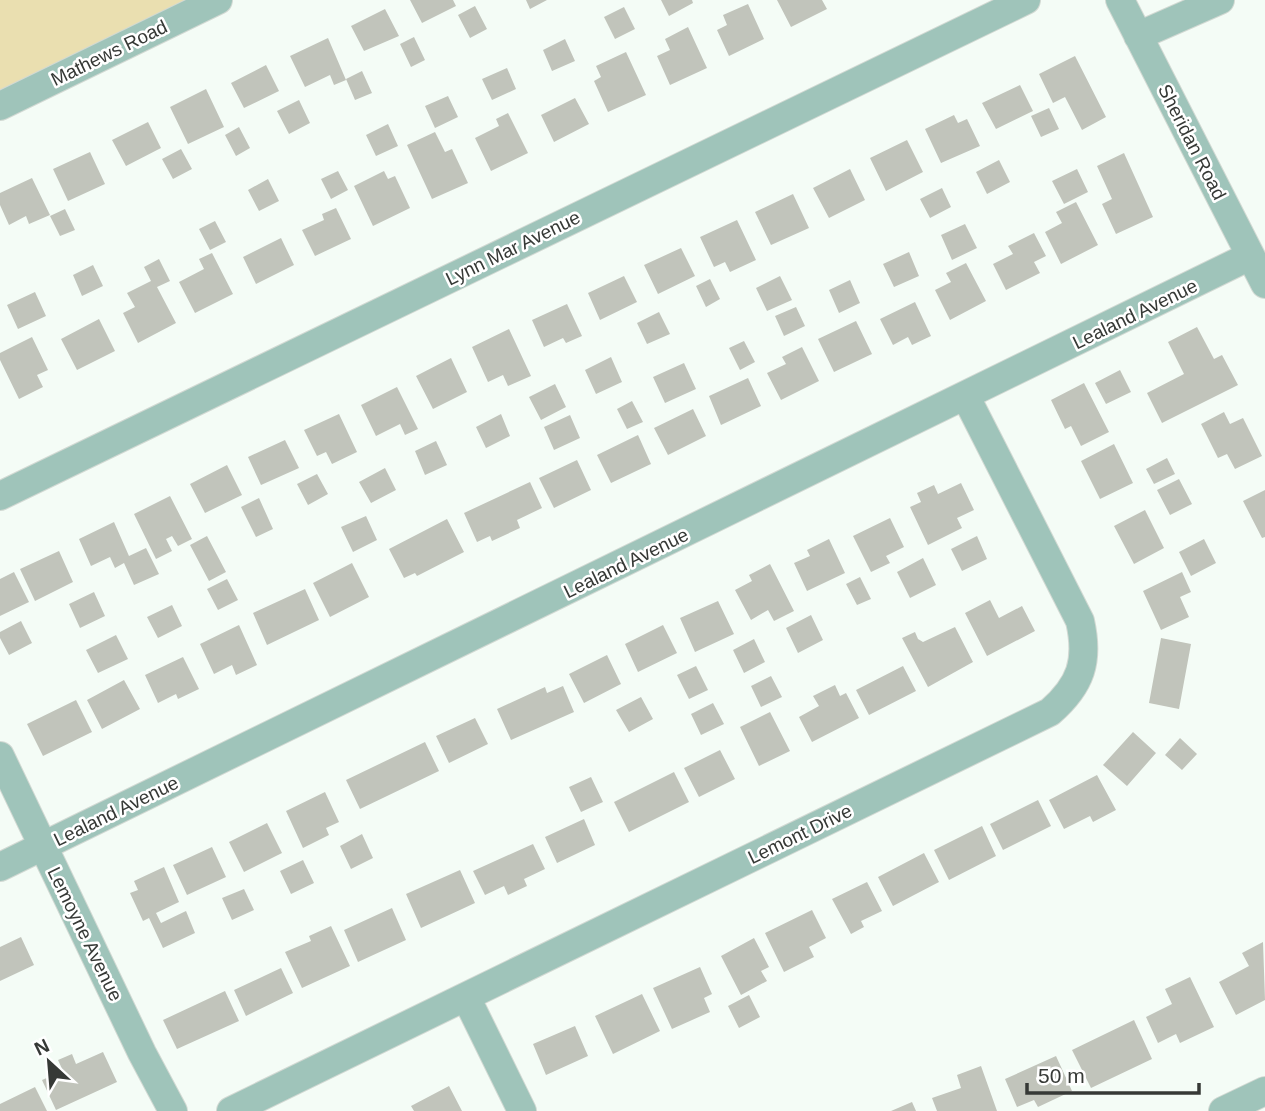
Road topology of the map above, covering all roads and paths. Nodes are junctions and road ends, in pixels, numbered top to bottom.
1 (218, 0) edge
2 (1026, 0) edge
3 (1120, 0) edge
4 (1220, 0) edge
5 (1138, 36) junction
6 (0, 106) edge
7 (1250, 256) junction
8 (1265, 284) edge
9 (966, 397) junction
10 (0, 496) edge
11 (0, 757) edge
12 (43, 846) junction
13 (0, 867) edge
14 (466, 997) junction
15 (1265, 1091) edge
16 (173, 1111) edge
17 (231, 1111) edge
18 (522, 1111) edge
19 (1223, 1111) edge

1 - 6 street, Mathews Road
2 - 10 street, Lynn Mar Avenue
3 - 5 street, Sheridan Road
4 - 5 street
5 - 7 street, Sheridan Road
7 - 8 street, Sheridan Road
7 - 9 street, Lealand Avenue
9 - 12 street, Lealand Avenue
9 - 14 street, Lemont Drive
11 - 12 street, Lemoyne Avenue
12 - 13 street, Lealand Avenue
12 - 16 street, Lemoyne Avenue
14 - 17 street, Lemont Drive
14 - 18 street
15 - 19 street

